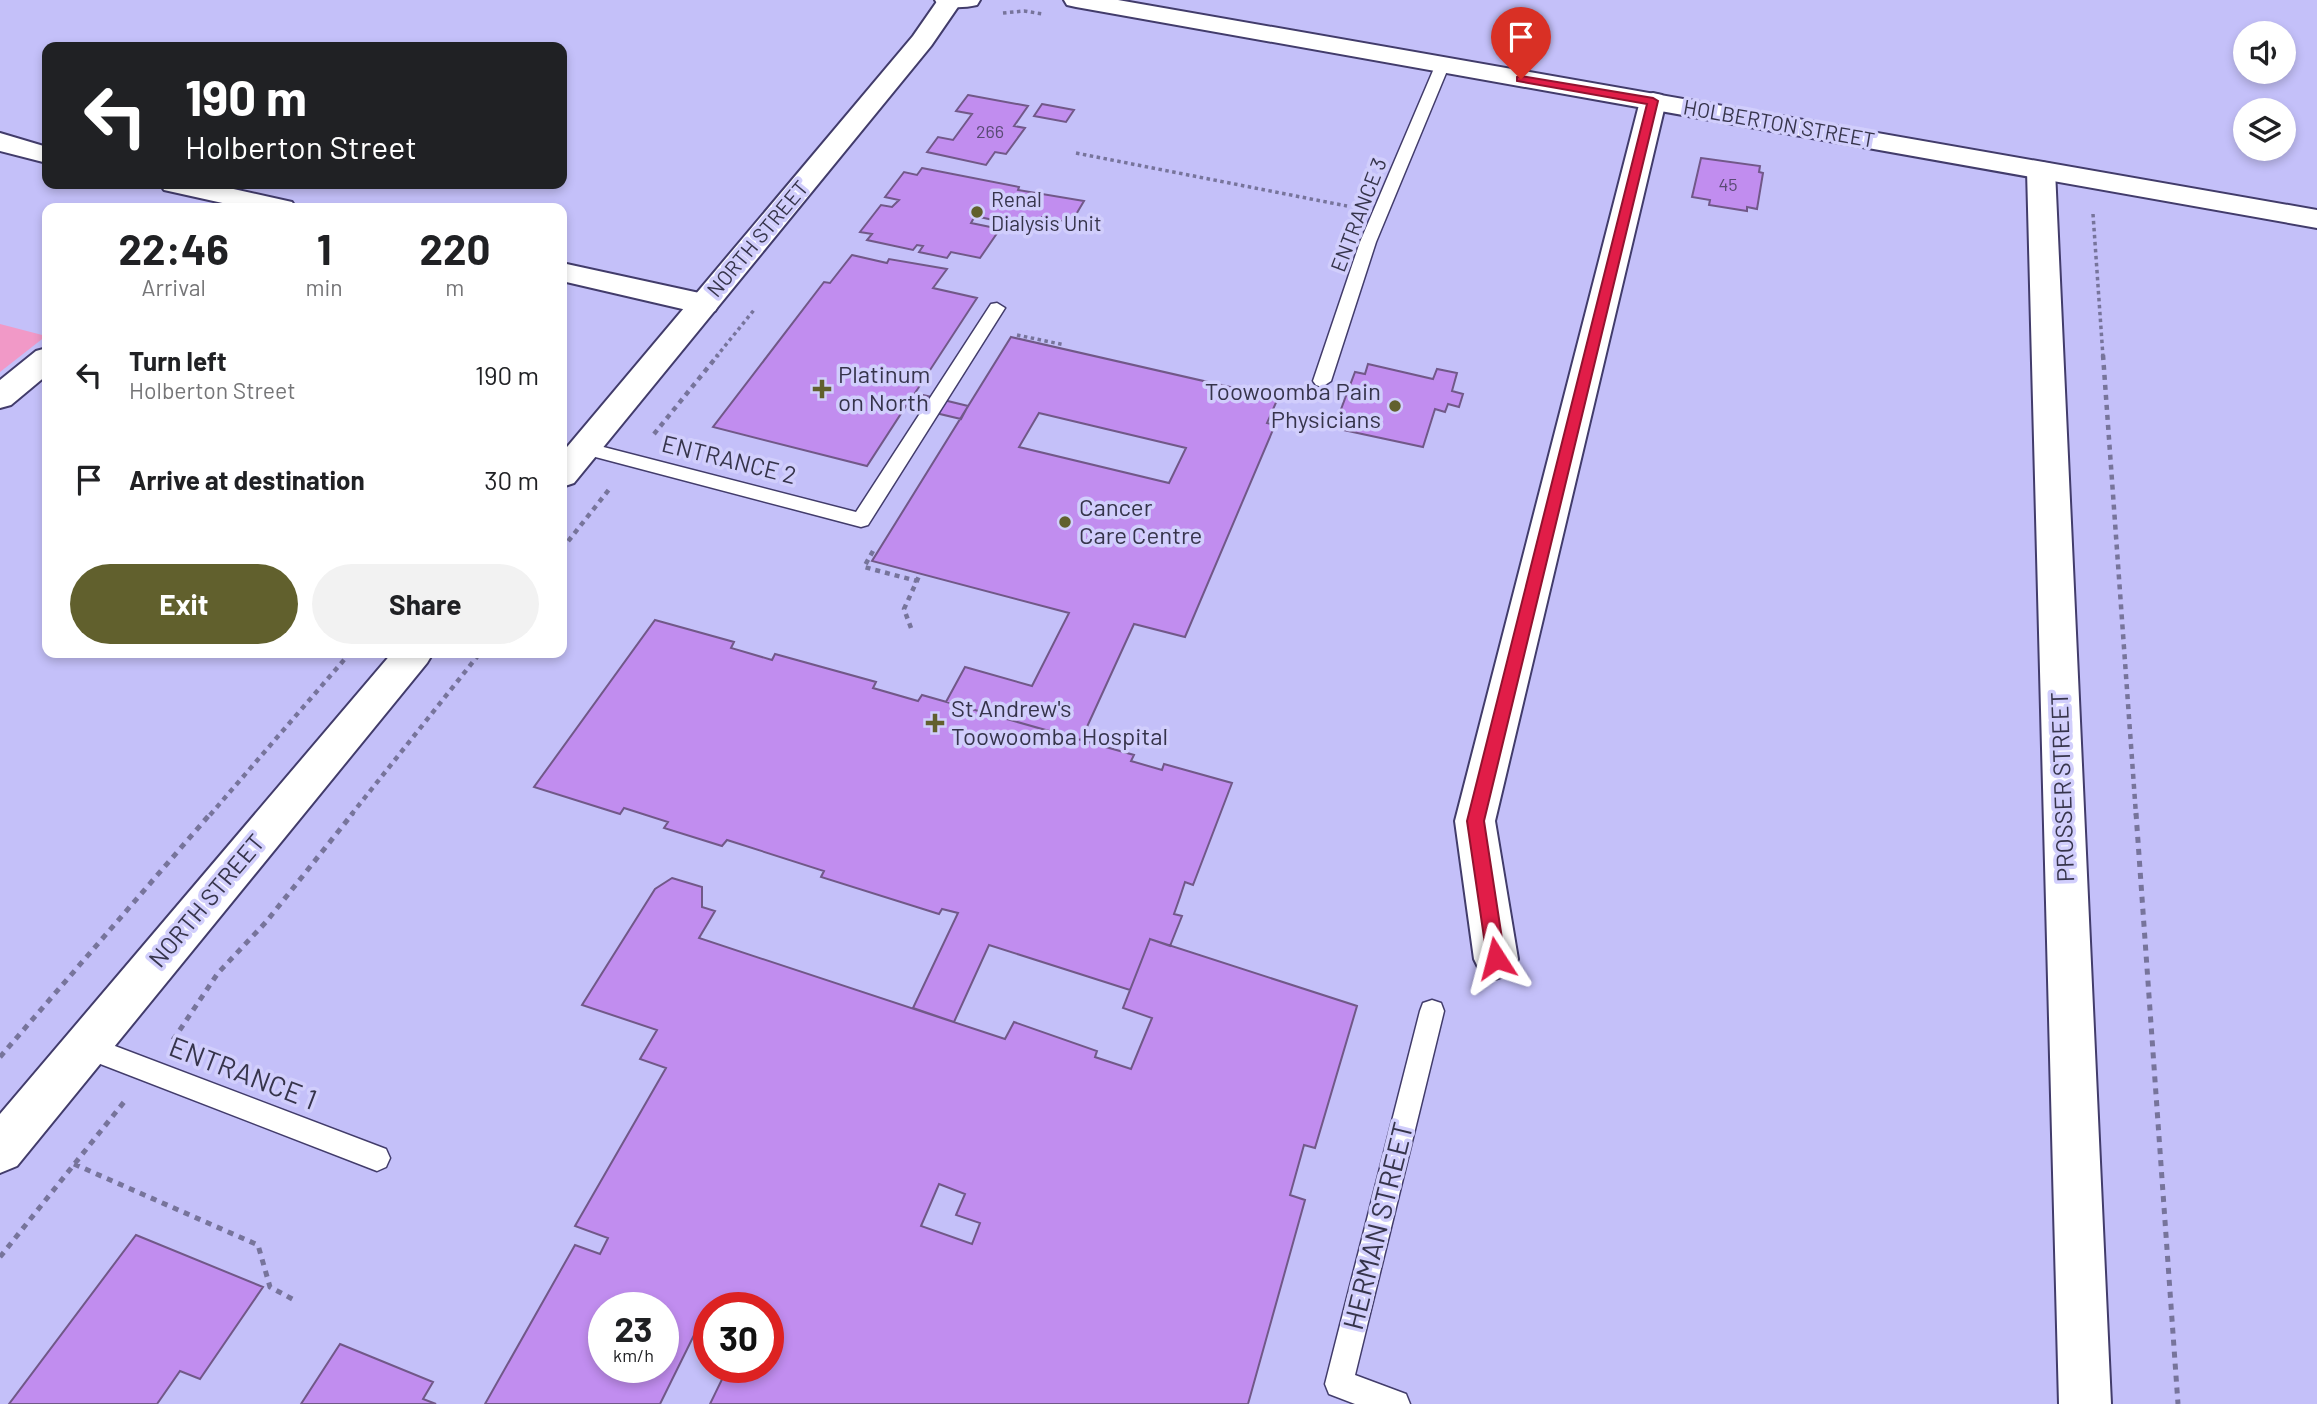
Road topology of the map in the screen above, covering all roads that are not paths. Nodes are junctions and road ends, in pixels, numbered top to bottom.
1 (949, 0) edge
2 (968, 0) edge
3 (1076, 0) edge
4 (1442, 66) junction
5 (1653, 101) junction
6 (0, 141) edge
7 (42, 154) edge
8 (2041, 181) junction
9 (190, 189) edge
10 (233, 203) edge
11 (2317, 219) edge
12 (567, 273) edge
13 (704, 304) junction
14 (997, 308) dead end
15 (42, 362) edge
16 (1322, 381) dead end
17 (0, 397) edge
18 (584, 448) junction
19 (567, 469) edge
20 (410, 658) edge
21 (1496, 958) dead end
22 (1432, 1011) dead end
23 (86, 1047) junction
24 (0, 1150) edge
25 (377, 1158) dead end
26 (1396, 1404) edge
27 (2085, 1404) edge

1 - 2 street
1 - 13 street, NORTH STREET
3 - 4 street, HOLBERTON STREET
4 - 5 street, HOLBERTON STREET
4 - 16 lane, ENTRANCE 3
5 - 8 street, HOLBERTON STREET
5 - 21 street
6 - 7 street
8 - 11 street, HOLBERTON STREET
8 - 27 street, PROSSER STREET
9 - 10 street
12 - 13 street
13 - 18 street, NORTH STREET
14 - 18 lane, ENTRANCE 2
15 - 17 street
18 - 19 street, NORTH STREET
20 - 23 street, NORTH STREET
22 - 26 lane, HERMAN STREET
23 - 24 street, NORTH STREET
23 - 25 lane, ENTRANCE 1

